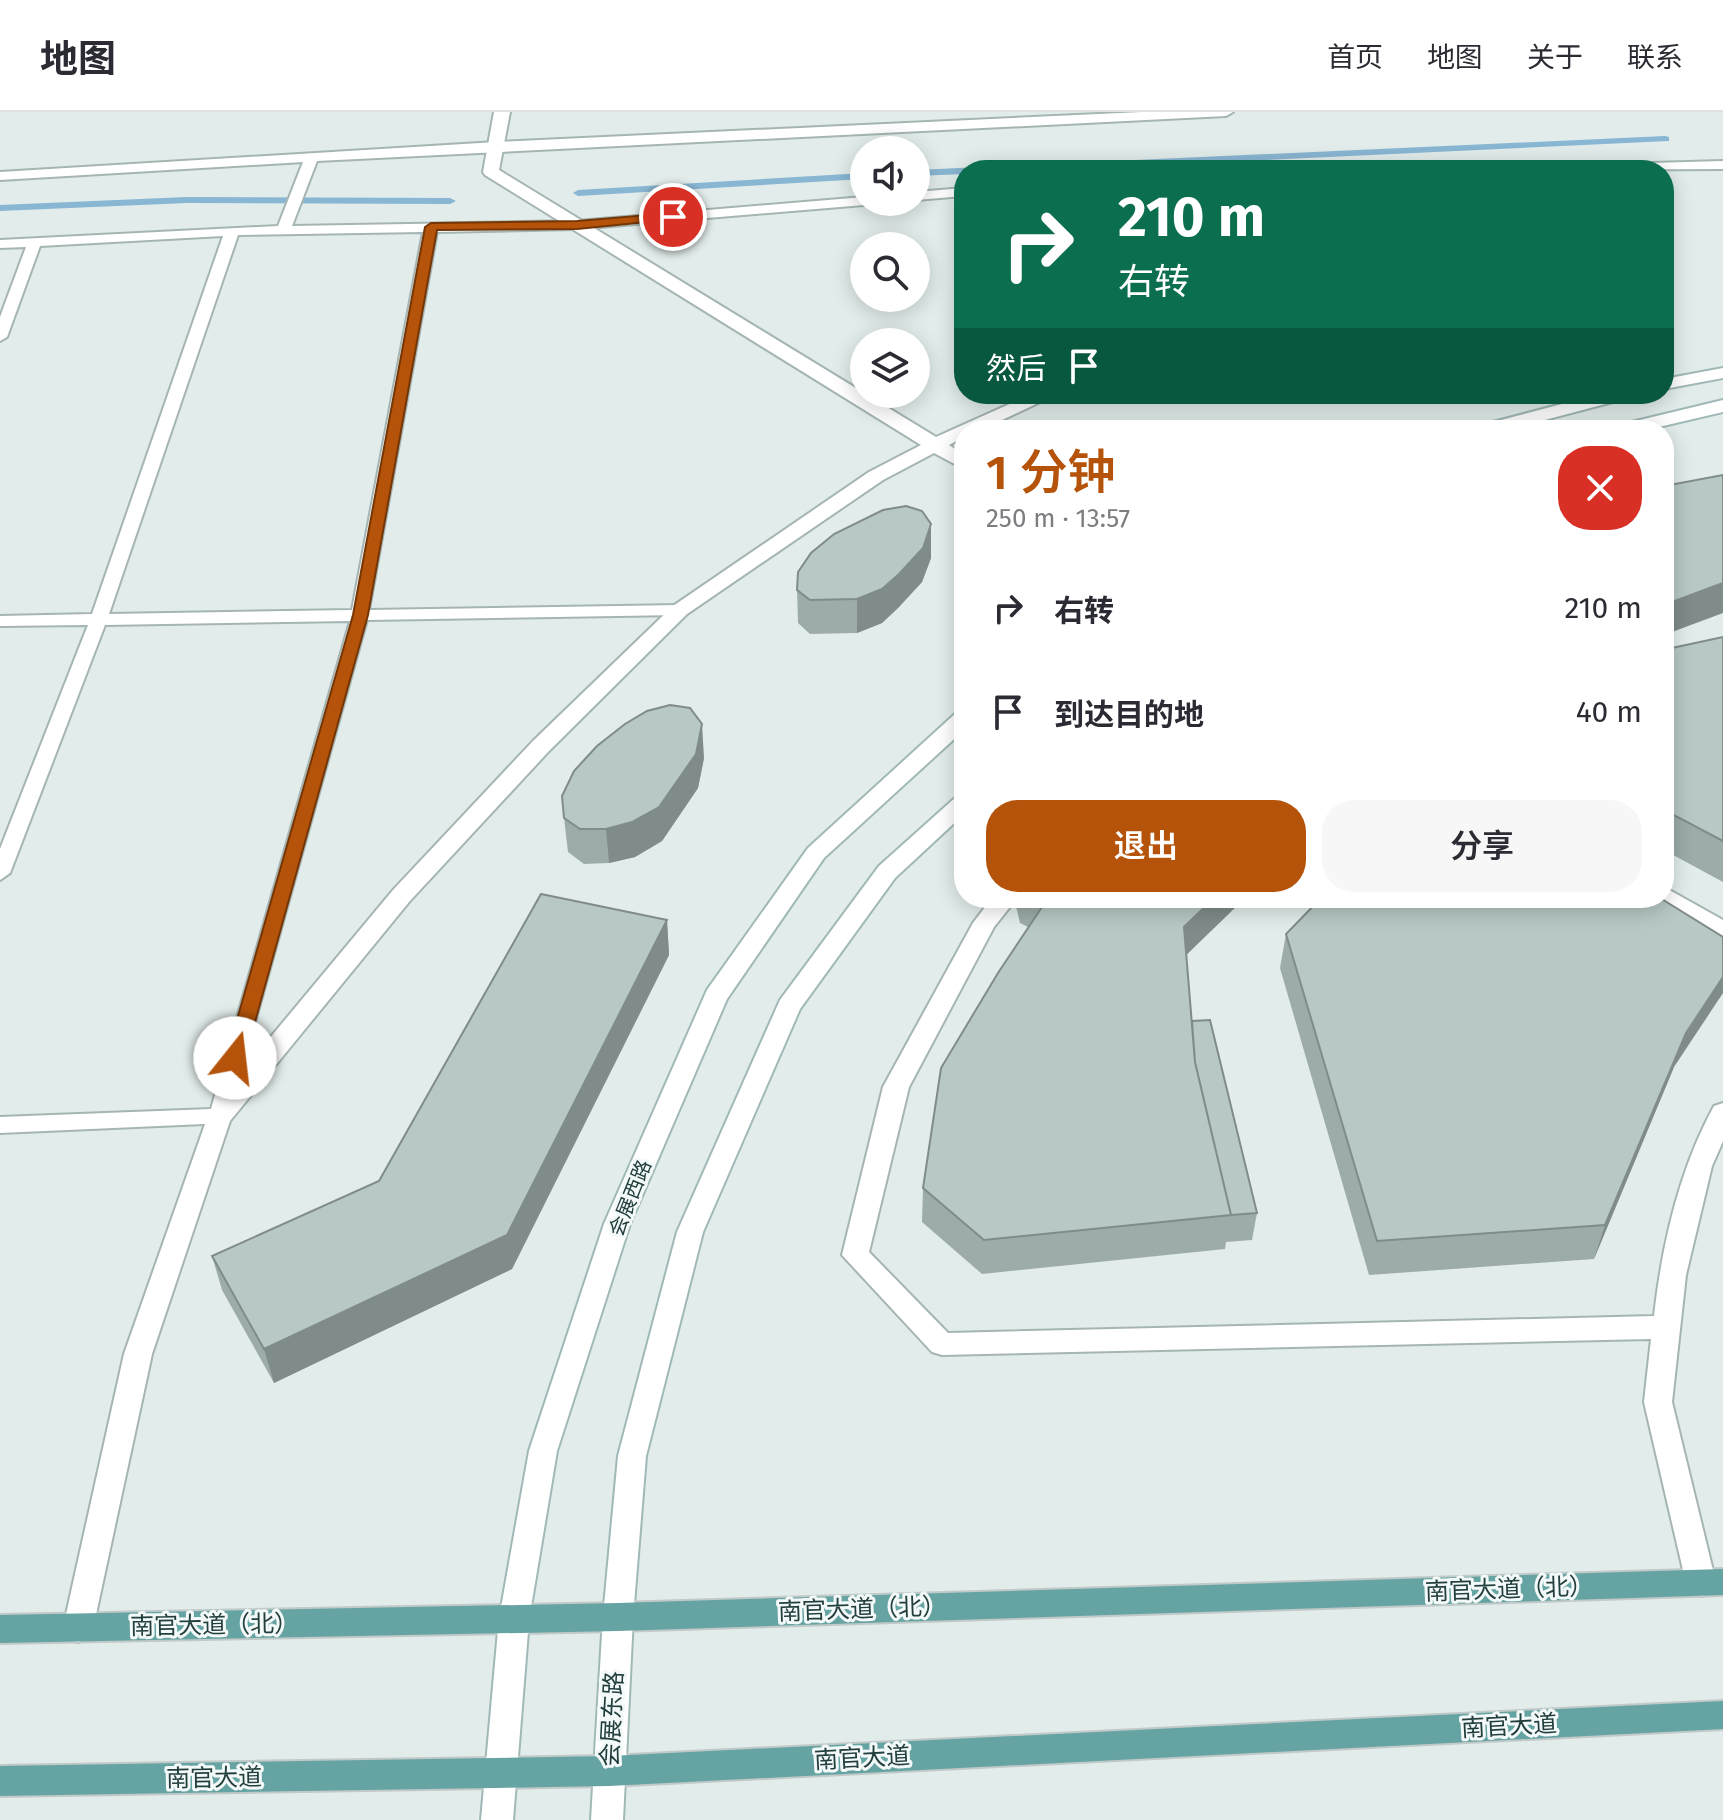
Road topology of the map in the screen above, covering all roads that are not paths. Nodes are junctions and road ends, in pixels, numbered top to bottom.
1 (502, 112) edge
2 (1226, 112) edge
3 (496, 146) junction
4 (312, 157) junction
5 (1723, 165) edge
6 (1674, 166) edge
7 (0, 176) edge
8 (954, 193) edge
9 (930, 195) edge
10 (850, 202) edge
11 (577, 225) junction
12 (431, 227) junction
13 (283, 230) junction
14 (232, 231) junction
15 (0, 244) edge
16 (34, 244) junction
17 (0, 337) edge
18 (1723, 373) edge
19 (1674, 382) edge
20 (1025, 404) edge
21 (1583, 404) edge
22 (1723, 406) edge
23 (987, 420) edge
24 (1523, 420) edge
25 (1664, 420) edge
26 (954, 435) edge
27 (935, 445) junction
28 (954, 457) edge
29 (680, 610) junction
30 (360, 615) junction
31 (99, 619) junction
32 (0, 621) edge
33 (954, 727) edge
34 (954, 811) edge
35 (0, 873) edge
36 (1674, 901) edge
37 (997, 908) edge
38 (1723, 931) edge
39 (1723, 1113) edge
40 (219, 1117) junction
41 (0, 1125) edge
42 (1666, 1327) junction
43 (1712, 1582) edge
44 (618, 1617) junction
45 (514, 1619) junction
46 (78, 1628) junction
47 (0, 1629) edge
48 (1723, 1715) edge
49 (609, 1771) junction
50 (499, 1774) junction
51 (0, 1781) edge
52 (497, 1820) edge
53 (607, 1820) edge

1 - 3 street
2 - 3 lane
3 - 4 lane
3 - 11 street
4 - 7 lane
4 - 13 lane
5 - 6 lane
8 - 9 lane
10 - 11 lane
11 - 12 lane
11 - 27 street
12 - 13 lane
12 - 30 lane
13 - 14 lane
14 - 16 lane
14 - 31 lane
15 - 16 lane
16 - 17 lane
18 - 19 street
20 - 23 street
21 - 24 street
22 - 25 street
26 - 27 street
27 - 28 street
27 - 29 street
29 - 30 lane
29 - 40 street
30 - 31 lane
30 - 40 lane
31 - 32 lane
31 - 35 lane
33 - 45 street, 会展西路
34 - 44 street
36 - 38 street
37 - 42 street
39 - 42 street
40 - 41 lane
40 - 46 street
42 - 43 street
43 - 44 main road, 南官大道（北）
44 - 45 main road, 南官大道（北）
44 - 49 street, 会展东路
45 - 46 main road, 南官大道（北）
45 - 50 street, 会展西路
46 - 47 main road, 南官大道（北）
48 - 49 main road, 南官大道
49 - 50 main road, 南官大道
49 - 53 street, 会展东路
50 - 51 main road, 南官大道
50 - 52 street

